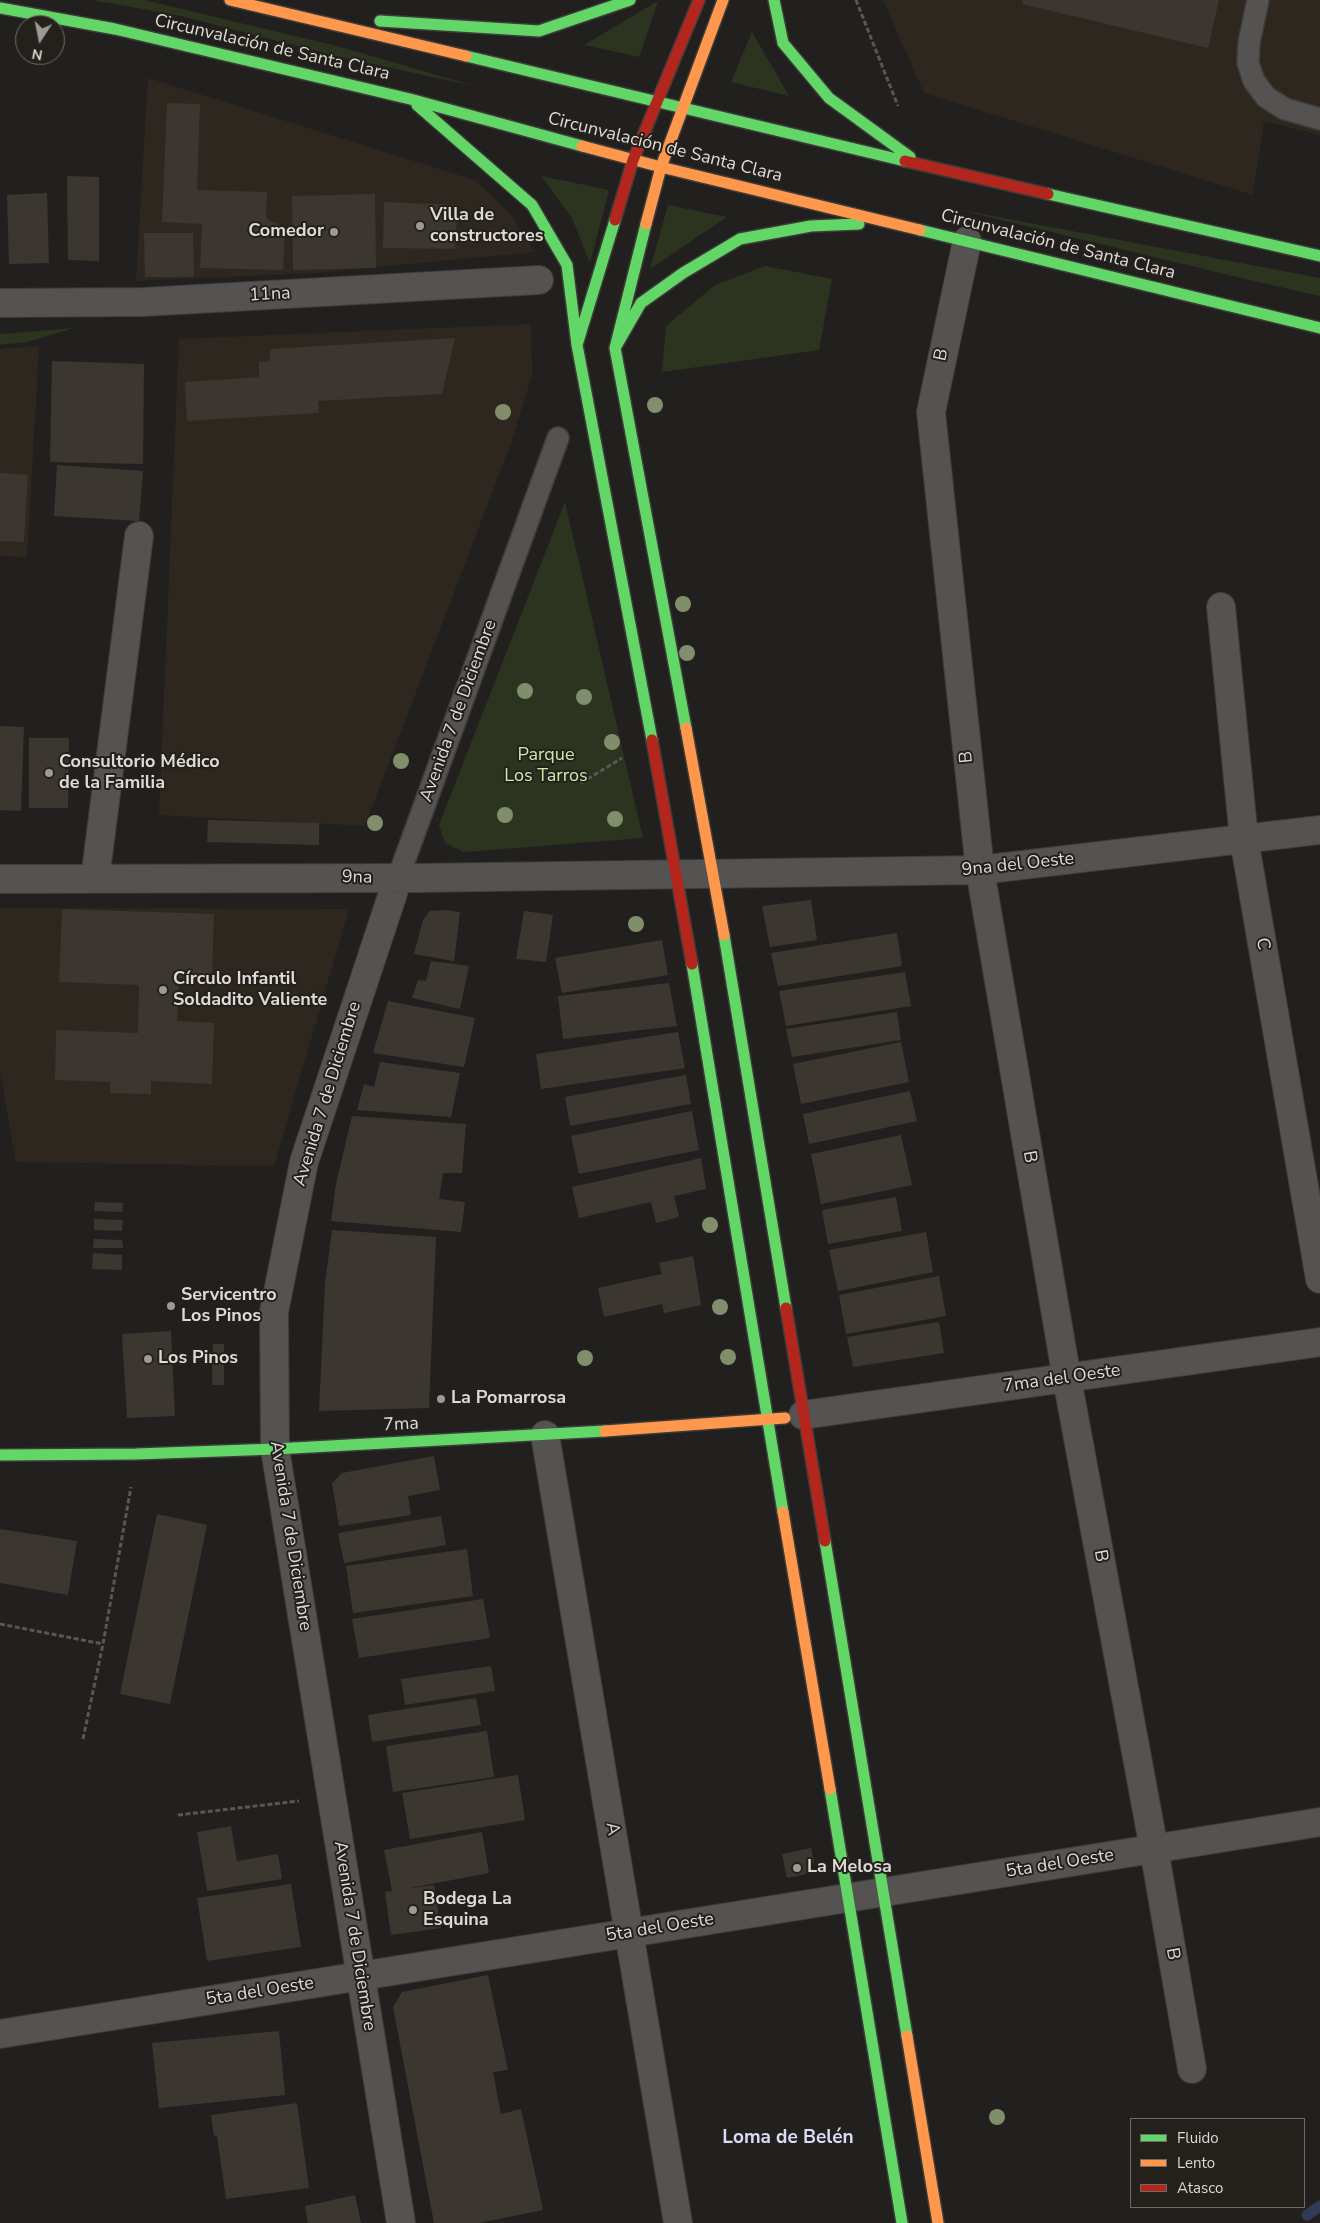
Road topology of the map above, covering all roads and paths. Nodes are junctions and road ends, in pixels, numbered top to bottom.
1 (230, 0) edge
2 (630, 0) edge
3 (699, 0) edge
4 (723, 0) edge
5 (774, 0) edge
6 (856, 0) edge
7 (1258, 0) edge
8 (0, 8) edge
9 (307, 17) junction
10 (410, 99) junction
11 (657, 102) junction
12 (683, 108) junction
13 (900, 110) dead end
14 (1320, 119) edge
15 (633, 160) junction
16 (922, 165) junction
17 (661, 167) junction
18 (892, 222) junction
19 (966, 241) junction
20 (1320, 256) edge
21 (539, 280) dead end
22 (0, 303) edge
23 (1320, 328) edge
24 (577, 345) junction
25 (615, 348) junction
26 (558, 438) dead end
27 (139, 536) dead end
28 (1221, 607) dead end
29 (625, 756) dead end
30 (581, 783) dead end
31 (1320, 830) edge
32 (1244, 839) junction
33 (980, 870) junction
34 (677, 875) junction
35 (714, 875) junction
36 (398, 878) junction
37 (0, 879) edge
38 (95, 879) junction
39 (1320, 1279) edge
40 (1320, 1342) edge
41 (1067, 1379) junction
42 (803, 1415) junction
43 (768, 1420) junction
44 (545, 1435) junction
45 (275, 1449) junction
46 (136, 1454) junction
47 (0, 1455) edge
48 (0, 1624) edge
49 (103, 1644) junction
50 (83, 1739) dead end
51 (332, 1797) junction
52 (178, 1815) dead end
53 (1320, 1822) edge
54 (1154, 1849) junction
55 (882, 1892) junction
56 (846, 1897) junction
57 (630, 1933) junction
58 (360, 1976) junction
59 (0, 2034) edge
60 (1192, 2069) dead end
61 (401, 2223) edge
62 (678, 2223) edge
63 (902, 2223) edge
64 (938, 2223) edge

1 - 9 main road, Circunvalación de Santa Clara
2 - 9 main road
3 - 11 main road
4 - 12 main road
5 - 16 main road
6 - 13 path
7 - 14 lane
8 - 10 main road, Circunvalación de Santa Clara
9 - 11 main road, Circunvalación de Santa Clara
10 - 15 main road, Circunvalación de Santa Clara
10 - 24 main road
11 - 12 main road, Circunvalación de Santa Clara
11 - 15 main road
12 - 16 main road, Circunvalación de Santa Clara
12 - 17 main road
15 - 17 main road, Circunvalación de Santa Clara
15 - 24 main road
16 - 20 main road, Circunvalación de Santa Clara
17 - 18 main road, Circunvalación de Santa Clara
17 - 25 main road
18 - 19 main road, Circunvalación de Santa Clara
18 - 25 main road
19 - 23 main road, Circunvalación de Santa Clara
19 - 33 street, B
21 - 22 street, 11na
24 - 34 main road
25 - 35 main road
26 - 36 lane, Avenida 7 de Diciembre
27 - 38 street
28 - 32 street, C
29 - 30 path
31 - 32 street, 9na del Oeste
32 - 33 street, 9na del Oeste
32 - 39 street, C
33 - 35 street, 9na del Oeste
33 - 41 street, B
34 - 35 street, 9na
34 - 36 street, 9na
34 - 43 main road
35 - 42 main road
36 - 38 street, 9na
36 - 45 street, Avenida 7 de Diciembre
37 - 38 street, 9na
40 - 41 street, 7ma del Oeste
41 - 42 street, 7ma del Oeste
41 - 54 street, B
42 - 43 main road, 7ma
42 - 55 main road
43 - 44 main road, 7ma
43 - 56 main road
44 - 45 main road, 7ma
44 - 57 street, A
45 - 46 main road, 7ma
45 - 51 street, Avenida 7 de Diciembre
46 - 47 main road, 7ma
46 - 49 path
48 - 49 path
49 - 50 path
51 - 52 path
51 - 58 street, Avenida 7 de Diciembre
53 - 54 street, 5ta del Oeste
54 - 55 street, 5ta del Oeste
54 - 60 street, B
55 - 56 street, 5ta del Oeste
55 - 64 main road
56 - 57 street, 5ta del Oeste
56 - 63 main road
57 - 58 street, 5ta del Oeste
57 - 62 street, A
58 - 59 street, 5ta del Oeste
58 - 61 street, Avenida 7 de Diciembre

